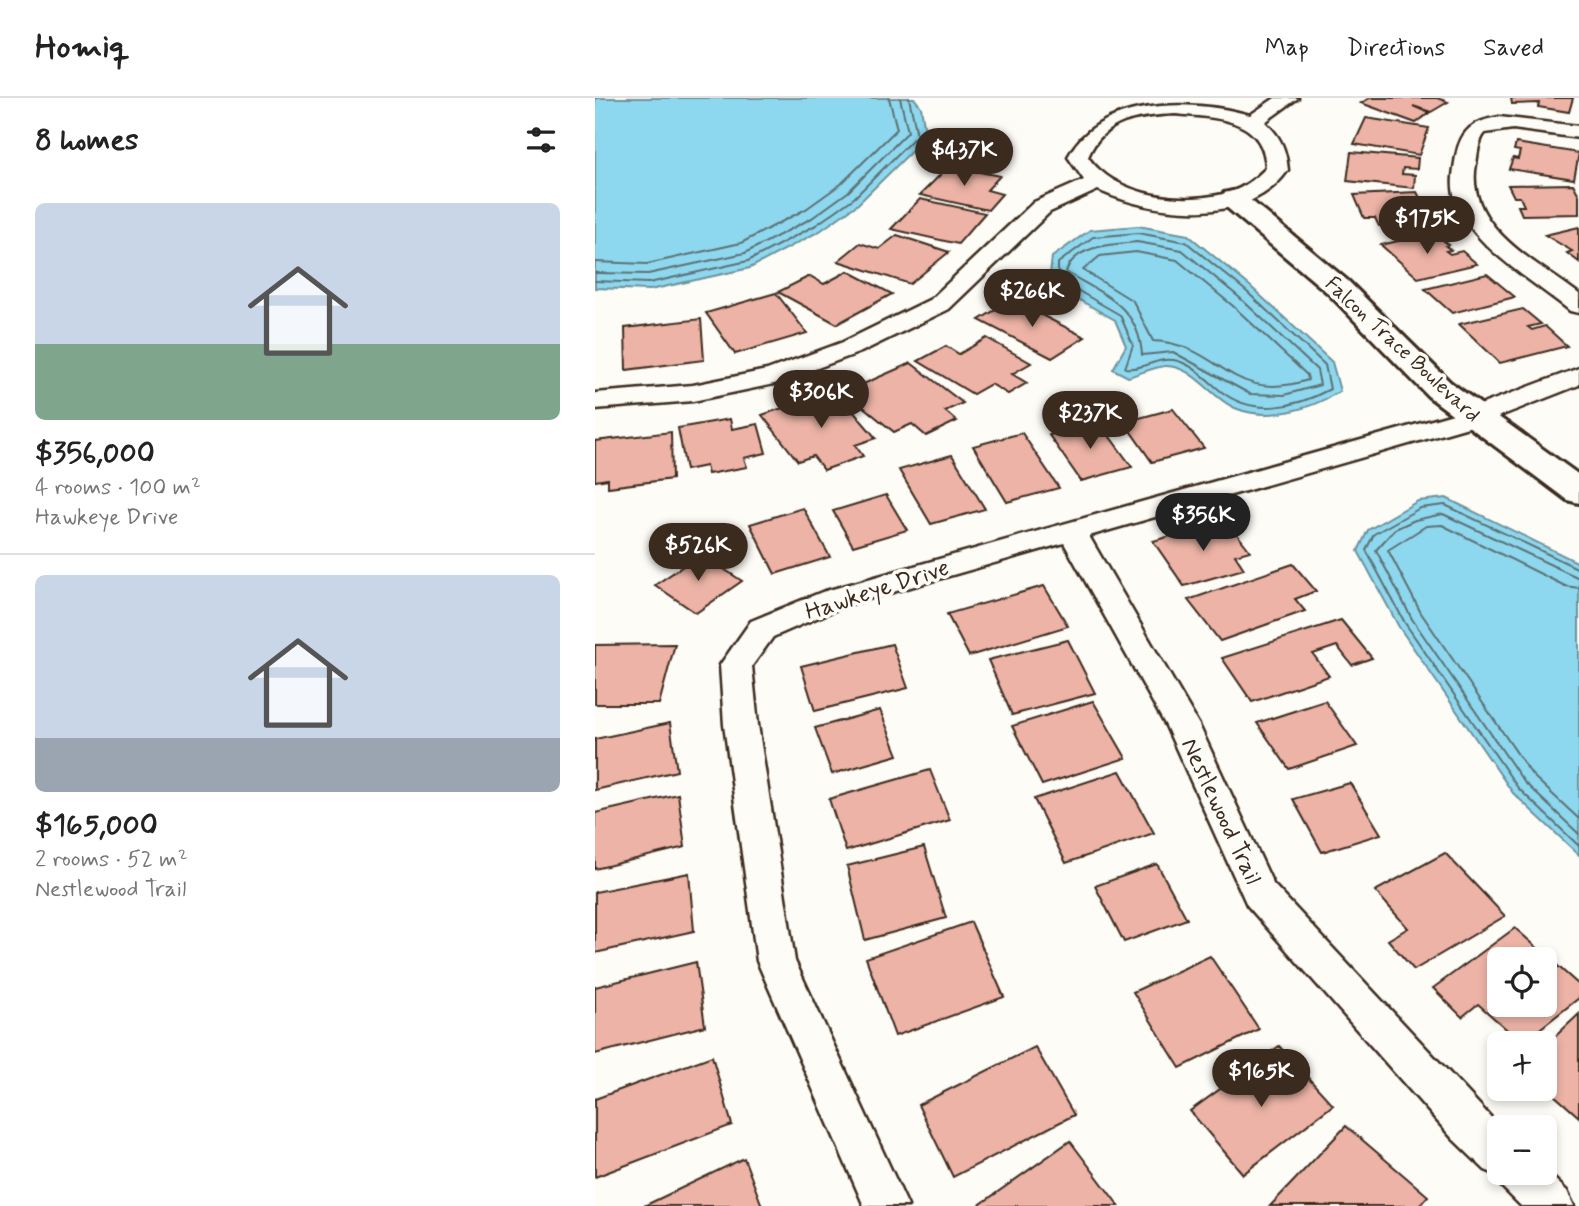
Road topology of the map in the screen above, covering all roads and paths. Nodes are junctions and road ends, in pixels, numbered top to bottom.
1 (1288, 98) edge
2 (1251, 122) junction
3 (1579, 132) edge
4 (1097, 182) junction
5 (1233, 199) junction
6 (1579, 306) edge
7 (1579, 376) edge
8 (595, 401) edge
9 (1473, 417) junction
10 (1579, 492) edge
11 (1070, 529) junction
12 (1487, 1143) edge
13 (1530, 1185) edge
14 (886, 1206) edge
15 (1552, 1206) edge

1 - 2 street
2 - 4 street
2 - 5 street
3 - 6 street
4 - 5 street
4 - 8 street
5 - 9 street, Falcon Trace Boulevard
7 - 9 street, Hawkeye Drive
9 - 10 street, Falcon Trace Boulevard
9 - 11 street, Hawkeye Drive
11 - 12 street, Nestlewood Trail
11 - 14 street, Hawkeye Drive
13 - 15 street

